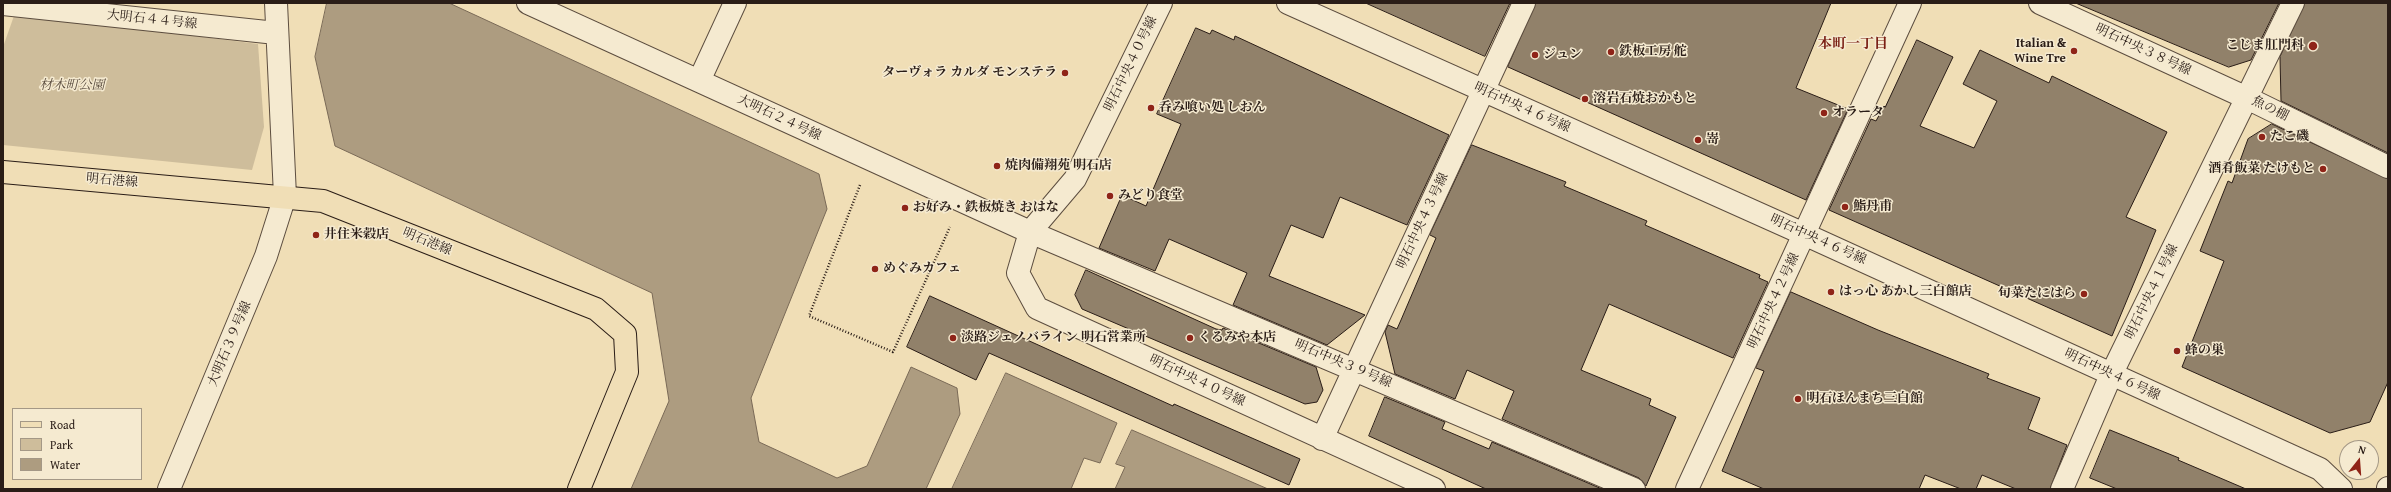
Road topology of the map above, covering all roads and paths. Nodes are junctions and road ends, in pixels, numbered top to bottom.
1 (276, 3) edge
2 (528, 3) edge
3 (734, 3) edge
4 (1161, 3) edge
5 (1288, 3) edge
6 (1524, 3) edge
7 (1910, 3) edge
8 (2040, 3) edge
9 (2293, 3) edge
10 (3, 4) edge
11 (276, 33) junction
12 (699, 81) junction
13 (1483, 91) junction
14 (2247, 98) junction
15 (869, 160) junction
16 (2388, 167) edge
17 (3, 172) edge
18 (285, 196) junction
19 (962, 201) junction
20 (1030, 232) junction
21 (1804, 234) junction
22 (1354, 369) junction
23 (2111, 375) junction
24 (1322, 439) junction
25 (169, 489) edge
26 (579, 489) edge
27 (1434, 489) edge
28 (1634, 489) edge
29 (1687, 489) edge
30 (2062, 489) edge
31 (2340, 489) edge

1 - 11 street
2 - 12 street, 大明石２４号線
3 - 12 street
4 - 20 street, 明石中央４０号線
5 - 13 street, 明石中央４６号線
6 - 13 street, 明石中央４３号線
7 - 21 street, 明石中央４２号線
8 - 14 street, 明石中央３８号線
9 - 14 street, 魚の棚
10 - 11 street, 大明石４４号線
11 - 18 street
12 - 15 street, 大明石２４号線
13 - 21 street, 明石中央４６号線
13 - 22 street, 明石中央４３号線
14 - 16 street, 魚の棚
14 - 23 street, 明石中央４１号線
15 - 19 street, 大明石２４号線
15 - 19 path
17 - 18 main road, 明石港線
18 - 25 street, 大明石３９号線
18 - 26 main road, 明石港線
19 - 20 street, 大明石２４号線
20 - 22 street, 明石中央３９号線
20 - 24 street, 明石中央４０号線
21 - 23 street, 明石中央４６号線
21 - 29 street, 明石中央４２号線
22 - 24 street, 明石中央４３号線
22 - 28 street, 明石中央３９号線
23 - 30 street, 明石中央４１号線
23 - 31 street, 明石中央４６号線
24 - 27 street, 明石中央４０号線

